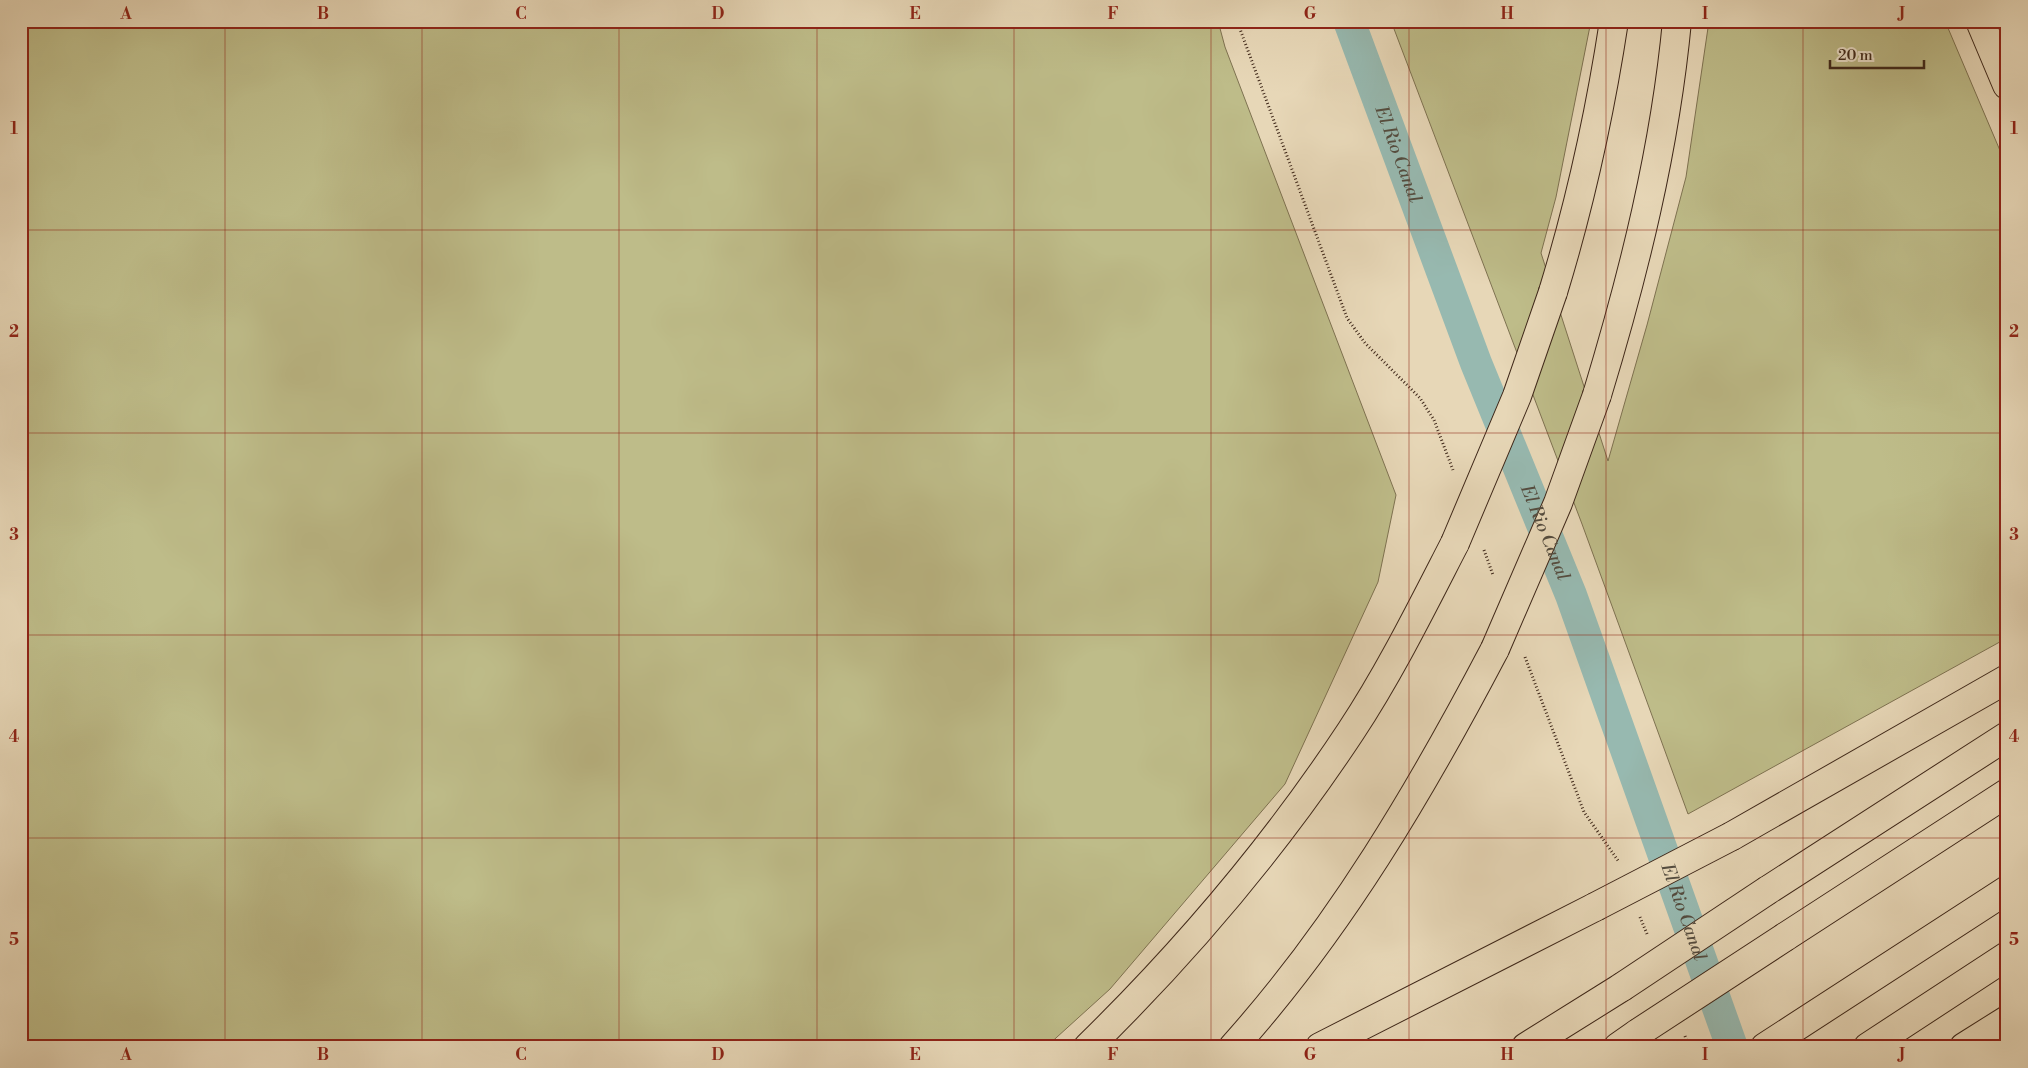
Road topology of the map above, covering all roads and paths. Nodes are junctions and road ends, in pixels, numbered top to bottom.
1 (1614, 21) edge
2 (1678, 21) edge
3 (1980, 21) edge
4 (2007, 85) edge
5 (2007, 679) edge
6 (2007, 736) edge
7 (2007, 794) edge
8 (2007, 890) edge
9 (2007, 956) edge
10 (2007, 1020) edge
11 (1628, 1040) edge
12 (1088, 1047) edge
13 (1233, 1047) edge
14 (1320, 1047) edge
15 (1526, 1047) edge
16 (1765, 1047) edge
17 (1868, 1047) edge
18 (1964, 1047) edge

1 - 12 highway, bridge
2 - 13 highway, bridge
3 - 4 highway
5 - 14 highway, bridge
6 - 15 highway, bridge
7 - 11 highway, bridge
8 - 16 highway
9 - 17 highway
10 - 18 highway

